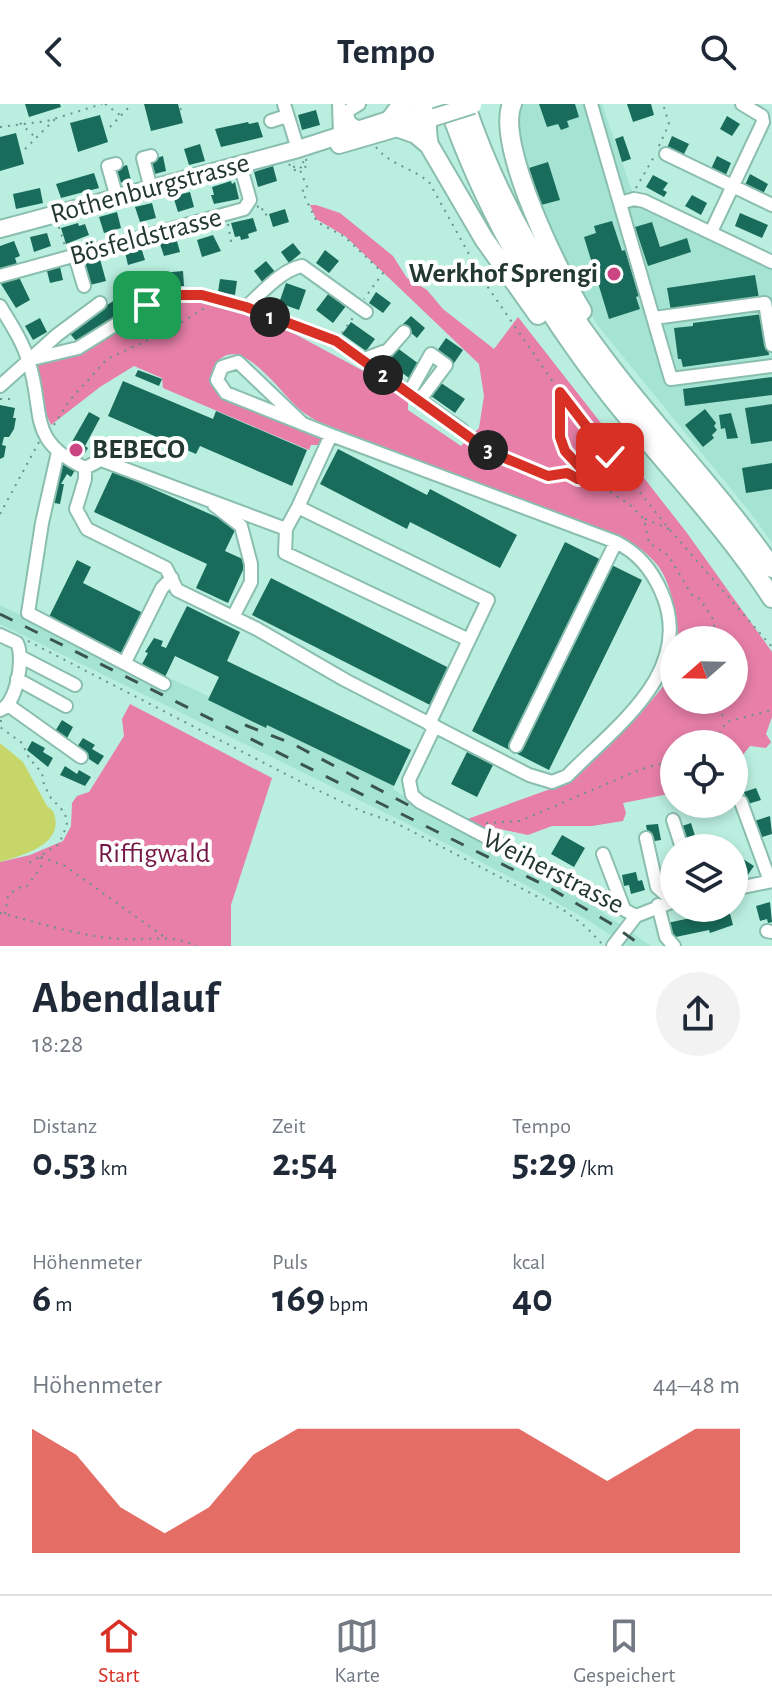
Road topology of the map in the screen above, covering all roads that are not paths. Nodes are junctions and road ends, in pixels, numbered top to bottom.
1 (339, 104) edge
2 (359, 104) edge
3 (402, 104) edge
4 (465, 104) edge
5 (476, 104) edge
6 (512, 104) edge
7 (591, 104) edge
8 (742, 104) edge
9 (432, 109) edge
10 (286, 110) edge
11 (271, 121) dead end
12 (394, 124) junction
13 (361, 129) junction
14 (340, 135) junction
15 (429, 145) junction
16 (666, 154) dead end
17 (151, 156) dead end
18 (294, 159) junction
19 (116, 164) dead end
20 (240, 164) junction
21 (733, 187) junction
22 (151, 189) junction
23 (117, 198) junction
24 (620, 203) junction
25 (772, 205) edge
26 (1, 229) edge
27 (711, 232) junction
28 (72, 257) junction
29 (772, 262) edge
30 (0, 276) edge
31 (84, 286) dead end
32 (100, 303) dead end
33 (0, 306) edge
34 (246, 307) junction
35 (362, 309) road end
36 (654, 318) junction
37 (404, 332) dead end
38 (772, 345) edge
39 (28, 360) junction
40 (365, 362) junction
41 (772, 366) edge
42 (0, 386) edge
43 (614, 399) junction
44 (303, 424) junction
45 (462, 430) road end
46 (331, 435) junction
47 (58, 452) junction
48 (691, 462) junction
49 (85, 468) junction
50 (202, 496) junction
51 (298, 507) junction
52 (286, 529) junction
53 (616, 542) junction
54 (772, 568) edge
55 (172, 578) junction
56 (772, 598) edge
57 (233, 617) junction
58 (0, 635) edge
59 (469, 640) junction
60 (21, 657) junction
61 (125, 662) junction
62 (17, 679) junction
63 (164, 684) dead end
64 (75, 685) dead end
65 (66, 706) dead end
66 (3, 709) edge
67 (432, 725) junction
68 (516, 746) dead end
69 (81, 757) dead end
70 (747, 818) edge
71 (673, 820) dead end
72 (678, 834) edge
73 (646, 838) dead end
74 (603, 854) dead end
75 (771, 881) edge
76 (748, 886) edge
77 (660, 887) edge
78 (658, 905) joint
79 (630, 912) junction
80 (613, 946) edge
81 (674, 946) edge

1 - 14 street
2 - 13 street
3 - 12 highway
4 - 48 highway
5 - 9 main road, Rothenburgstrasse, bridge
6 - 48 highway
7 - 24 street
8 - 21 street
9 - 12 main road, Rothenburgstrasse
9 - 15 highway
9 - 43 highway
10 - 11 street
10 - 18 street
12 - 13 main road, Rothenburgstrasse
12 - 15 highway
12 - 18 main road, Rothenburgstrasse
13 - 14 main road, Rothenburgstrasse
14 - 18 main road, Rothenburgstrasse
15 - 43 highway
16 - 21 street
17 - 22 street
18 - 20 main road, Rothenburgstrasse
19 - 23 street
20 - 22 main road, Rothenburgstrasse
20 - 28 street, Bösfeldstrasse
21 - 25 street
21 - 27 street
22 - 23 main road, Rothenburgstrasse
23 - 26 main road, Rothenburgstrasse
24 - 27 street
24 - 36 street
27 - 29 street
28 - 30 street, Bösfeldstrasse
28 - 31 street
32 - 39 street
33 - 39 street
34 - 35 street
34 - 39 street
34 - 40 street
36 - 38 street
36 - 41 street
37 - 40 street
39 - 42 street
39 - 47 street
40 - 45 street
43 - 56 highway
44 - 44 street
44 - 46 street
46 - 51 street
46 - 53 street
47 - 49 street
47 - 61 street
48 - 54 highway
49 - 50 street
49 - 55 street
50 - 52 street
50 - 57 street
51 - 52 street
51 - 59 street
52 - 59 street
53 - 67 street
53 - 68 street
55 - 57 street
55 - 61 street
57 - 67 street
58 - 60 street
59 - 67 street
60 - 62 street
60 - 64 street
61 - 63 street
62 - 65 street
62 - 66 street
66 - 69 street
67 - 79 street, Weiherstrasse
70 - 75 street
71 - 72 street
73 - 77 street
74 - 79 street
75 - 76 street
78 - 79 street, Weiherstrasse
78 - 81 street
79 - 80 street

